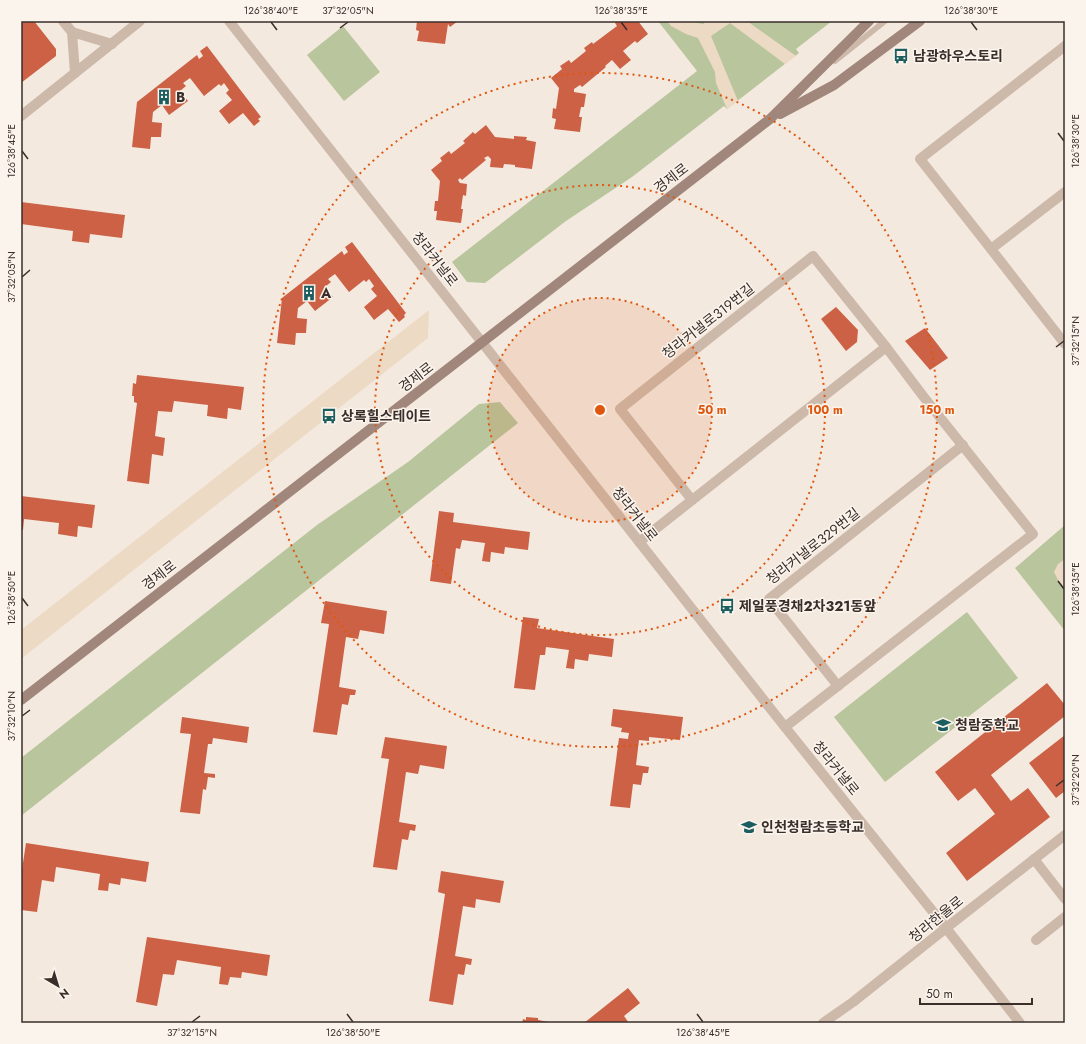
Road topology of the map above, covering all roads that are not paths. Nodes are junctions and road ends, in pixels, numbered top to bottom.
1 (63, 21) edge
2 (140, 21) edge
3 (229, 21) edge
4 (869, 21) edge
5 (885, 21) edge
6 (920, 21) edge
7 (72, 32) junction
8 (112, 44) junction
9 (1065, 46) edge
10 (75, 73) junction
11 (810, 81) junction
12 (21, 116) edge
13 (770, 119) junction
14 (1065, 192) edge
15 (991, 249) junction
16 (482, 342) junction
17 (1065, 344) edge
18 (886, 347) junction
19 (963, 445) junction
20 (692, 500) junction
21 (639, 542) junction
22 (838, 686) junction
23 (21, 700) edge
24 (786, 727) junction
25 (1065, 835) edge
26 (1034, 860) junction
27 (1065, 899) edge
28 (1065, 917) edge
29 (946, 928) junction
30 (1036, 940) dead end
31 (823, 1023) edge
32 (1020, 1023) edge

1 - 7 street
2 - 8 street
3 - 16 street, 청라커낼로
4 - 11 main road, 경제로
5 - 11 lane
6 - 13 main road, 경제로
7 - 8 street
7 - 10 street
8 - 10 street
9 - 15 street
10 - 12 street
11 - 13 main road, 경제로
13 - 16 main road, 경제로
14 - 15 street
15 - 17 street
16 - 21 street, 청라커낼로
16 - 23 main road, 경제로
18 - 19 street, 청라커낼로319번길
18 - 20 street
18 - 20 street, 청라커낼로319번길
19 - 22 street, 청라커낼로329번길
19 - 22 street
20 - 21 street
21 - 24 street, 청라커낼로
22 - 24 street
24 - 29 street, 청라커낼로
25 - 26 street, 청라한울로
26 - 27 street
26 - 29 street, 청라한울로
28 - 30 street
29 - 31 street, 청라한울로
29 - 32 street, 청라커낼로

